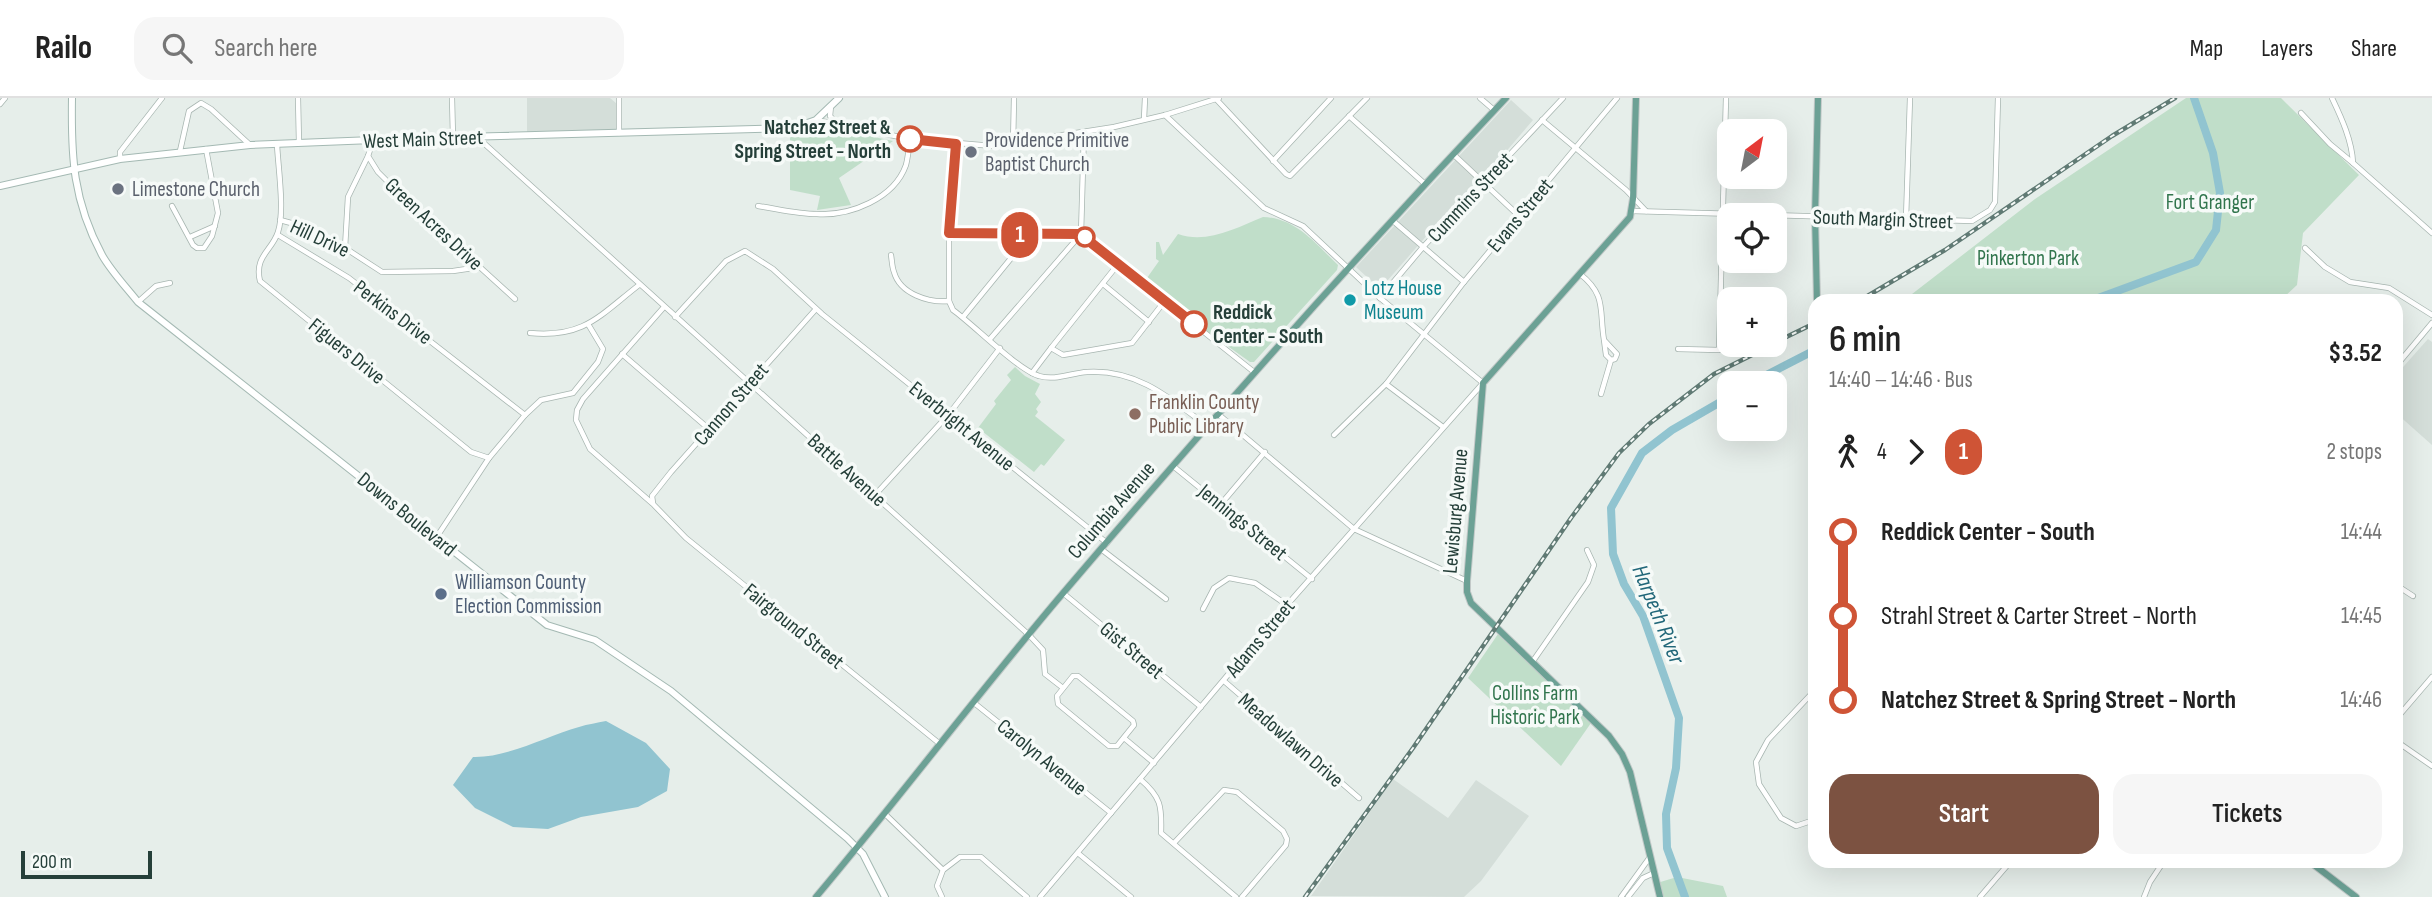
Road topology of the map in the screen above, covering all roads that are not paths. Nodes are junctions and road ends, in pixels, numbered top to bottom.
1 (5, 98) edge
2 (72, 98) edge
3 (162, 98) edge
4 (298, 98) edge
5 (452, 98) edge
6 (619, 98) edge
7 (838, 98) edge
8 (1014, 98) edge
9 (1145, 98) edge
10 (1331, 98) edge
11 (1367, 98) edge
12 (1480, 98) edge
13 (1506, 98) edge
14 (1563, 98) edge
15 (1616, 98) edge
16 (1636, 98) edge
17 (1726, 98) edge
18 (1818, 98) edge
19 (1910, 98) edge
20 (1998, 98) edge
21 (2332, 98) edge
22 (1218, 99) edge
23 (0, 104) edge
24 (831, 106) junction
25 (1494, 110) junction
26 (2301, 113) dead end
27 (1165, 115) junction
28 (1349, 116) junction
29 (1144, 119) junction
30 (816, 120) junction
31 (1542, 120) junction
32 (842, 127) junction
33 (1084, 132) junction
34 (619, 133) junction
35 (453, 137) junction
36 (477, 137) junction
37 (910, 139) junction
38 (373, 141) junction
39 (277, 144) junction
40 (299, 144) junction
41 (956, 144) junction
42 (250, 145) junction
43 (1013, 145) junction
44 (1575, 148) junction
45 (206, 149) junction
46 (180, 151) junction
47 (1454, 155) junction
48 (368, 156) junction
49 (120, 159) junction
50 (1273, 161) junction
51 (2353, 163) junction
52 (73, 170) junction
53 (1483, 183) junction
54 (1426, 185) junction
55 (0, 186) edge
56 (1633, 198) junction
57 (1723, 203) edge
58 (172, 206) dead end
59 (758, 206) dead end
60 (1632, 211) junction
61 (1646, 211) junction
62 (1717, 213) edge
63 (1787, 215) edge
64 (1519, 216) junction
65 (1815, 216) junction
66 (1906, 219) junction
67 (280, 220) junction
68 (1392, 220) junction
69 (215, 226) junction
70 (949, 233) junction
71 (2432, 233) edge
72 (1080, 234) junction
73 (278, 235) junction
74 (1030, 235) junction
75 (190, 237) junction
76 (1423, 247) junction
77 (345, 248) junction
78 (2305, 248) dead end
79 (891, 255) dead end
80 (1119, 263) junction
81 (481, 267) junction
82 (1348, 269) junction
83 (1721, 273) edge
84 (1580, 274) junction
85 (1464, 282) junction
86 (170, 283) dead end
87 (1103, 284) junction
88 (639, 285) junction
89 (1817, 294) edge
90 (2399, 294) edge
91 (2403, 297) edge
92 (1380, 298) junction
93 (515, 299) dead end
94 (949, 301) junction
95 (138, 302) junction
96 (1164, 302) junction
97 (664, 307) junction
98 (817, 309) junction
99 (2432, 315) edge
100 (675, 317) junction
101 (963, 317) junction
102 (1149, 322) junction
103 (2432, 323) edge
104 (588, 324) junction
105 (530, 333) dead end
106 (1424, 333) junction
107 (990, 339) junction
108 (1604, 340) junction
109 (1000, 348) junction
110 (1051, 348) junction
111 (1678, 349) dead end
112 (622, 354) junction
113 (2403, 358) edge
114 (1611, 360) junction
115 (1254, 372) junction
116 (1032, 373) junction
117 (1483, 383) junction
118 (750, 384) junction
119 (1387, 384) junction
120 (1601, 394) dead end
121 (949, 414) junction
122 (1218, 414) junction
123 (526, 415) junction
124 (1207, 426) junction
125 (1443, 427) junction
126 (709, 429) junction
127 (1334, 435) dead end
128 (1265, 452) junction
129 (489, 458) junction
130 (1173, 466) junction
131 (875, 495) junction
132 (653, 503) junction
133 (1221, 504) junction
134 (1353, 529) junction
135 (436, 538) junction
136 (1107, 543) junction
137 (1101, 549) junction
138 (1587, 551) dead end
139 (1312, 579) junction
140 (1467, 580) junction
141 (2403, 590) edge
142 (1063, 593) junction
143 (2413, 596) dead end
144 (1166, 599) dead end
145 (1287, 605) junction
146 (1203, 609) dead end
147 (1028, 635) junction
148 (1533, 662) junction
149 (2432, 677) edge
150 (1224, 681) junction
151 (1063, 688) junction
152 (1808, 697) edge
153 (973, 702) junction
154 (1200, 707) junction
155 (2403, 711) edge
156 (1124, 738) junction
157 (940, 744) junction
158 (2403, 746) edge
159 (1154, 763) junction
160 (2432, 766) edge
161 (1140, 779) junction
162 (1359, 798) dead end
163 (884, 813) junction
164 (1111, 813) junction
165 (1808, 822) edge
166 (1174, 843) junction
167 (857, 848) junction
168 (1079, 853) junction
169 (1651, 856) junction
170 (2005, 868) edge
171 (2159, 868) edge
172 (2318, 868) edge
173 (943, 870) junction
174 (1654, 873) junction
175 (2347, 890) junction
176 (816, 897) edge
177 (885, 897) edge
178 (942, 897) edge
179 (1027, 897) edge
180 (1040, 897) edge
181 (1131, 897) edge
182 (1236, 897) edge
183 (1242, 897) edge
184 (1621, 897) edge
185 (1628, 897) edge
186 (1660, 897) edge
187 (1980, 897) edge
188 (2144, 897) edge
189 (2341, 897) edge
190 (2357, 897) edge

1 - 23 street
2 - 52 street, Downs Boulevard
3 - 49 street
4 - 40 street
5 - 35 street
6 - 34 street
7 - 24 street, West Main Street
8 - 43 street
9 - 29 street
10 - 50 street
11 - 28 street
12 - 25 street
13 - 25 main road, Columbia Avenue
14 - 31 street, Cummins Street
15 - 44 street, Evans Street
16 - 56 main road
17 - 57 street
18 - 65 main road
19 - 66 street
20 - 66 street, South Margin Street
21 - 51 street
22 - 27 street
22 - 50 street
24 - 30 street, West Main Street
24 - 32 street
25 - 47 main road, Columbia Avenue
26 - 51 street
27 - 29 street
27 - 82 street
28 - 50 street
28 - 54 street
29 - 33 street
30 - 32 street
30 - 34 street, West Main Street
31 - 44 street
31 - 53 street, Cummins Street
32 - 37 street
33 - 43 street
33 - 72 street
34 - 36 street, West Main Street
35 - 36 street, West Main Street
35 - 38 street, West Main Street
36 - 88 street, Battle Avenue
37 - 41 street
37 - 59 street
38 - 40 street, West Main Street
38 - 48 street
39 - 40 street, West Main Street
39 - 42 street, West Main Street
39 - 67 street, Figuers Drive
41 - 43 street
41 - 70 street
42 - 45 street, West Main Street
42 - 46 street
44 - 56 street
44 - 64 street, Evans Street
45 - 46 street, West Main Street
45 - 69 street
46 - 49 street, West Main Street
47 - 53 street
47 - 54 main road, Columbia Avenue
48 - 77 street
48 - 81 street, Green Acres Drive
49 - 52 street, West Main Street
51 - 71 street
52 - 55 street, West Main Street
52 - 95 street, Downs Boulevard
53 - 64 street
53 - 76 street, Cummins Street
54 - 68 main road, Columbia Avenue
56 - 60 main road
56 - 61 street
58 - 75 street
60 - 61 street, South Margin Street
60 - 84 main road
61 - 62 street, South Margin Street
63 - 65 street, South Margin Street
64 - 85 street, Evans Street
65 - 66 street, South Margin Street
65 - 89 main road
67 - 73 street, Figuers Drive
67 - 77 street, Hill Drive
68 - 76 street
68 - 82 main road, Columbia Avenue
69 - 75 street
69 - 75 street
70 - 74 street
70 - 94 street
72 - 74 street
72 - 80 street
72 - 107 street
73 - 123 street, Perkins Drive
73 - 129 street, Figuers Drive
74 - 101 street
76 - 85 street
76 - 92 street, Cummins Street
77 - 81 street, Hill Drive
78 - 90 street
79 - 94 street
80 - 87 street
80 - 96 street
81 - 93 street, Green Acres Drive
82 - 92 street
82 - 115 main road, Columbia Avenue
83 - 111 street
84 - 108 street
84 - 117 main road
85 - 106 street, Evans Street
86 - 95 street
87 - 102 street
87 - 110 street
88 - 97 street, Battle Avenue
88 - 104 street
91 - 99 street
92 - 106 street
94 - 101 street
95 - 135 street, Downs Boulevard
96 - 102 street
96 - 115 street
97 - 100 street, Battle Avenue
97 - 112 street
98 - 100 street, Everbright Avenue
98 - 118 street, Cannon Street
98 - 121 street, Everbright Avenue
100 - 118 street, Battle Avenue
101 - 107 street
102 - 110 street
103 - 113 street
104 - 105 street
104 - 123 street
106 - 117 street
106 - 119 street, Evans Street
107 - 109 street
108 - 114 street
108 - 114 street
109 - 116 street
109 - 121 street
110 - 116 street
112 - 126 street
112 - 132 street
114 - 120 street
115 - 122 main road, Columbia Avenue
116 - 124 street
117 - 125 street, Adams Street
117 - 140 main road, Lewisburg Avenue
118 - 126 street, Cannon Street
118 - 131 street, Battle Avenue
119 - 125 street
119 - 127 street, Evans Street
121 - 131 street
121 - 136 street, Everbright Avenue
122 - 124 main road, Columbia Avenue
122 - 128 street
123 - 129 street
124 - 130 main road, Columbia Avenue
125 - 134 street, Adams Street
126 - 132 street, Cannon Street
128 - 133 street
128 - 134 street
129 - 135 street
130 - 133 street, Jennings Street
130 - 136 main road, Columbia Avenue
131 - 147 street, Battle Avenue
132 - 157 street, Fairground Street
133 - 139 street, Jennings Street
134 - 139 street, Adams Street
134 - 140 street
135 - 167 street, Downs Boulevard
136 - 137 main road, Columbia Avenue
137 - 142 main road, Columbia Avenue
137 - 144 street
138 - 148 street
139 - 145 street, Adams Street
140 - 148 main road, Lewisburg Avenue
141 - 143 street
142 - 147 main road, Columbia Avenue
142 - 154 street, Gist Street
145 - 146 street
145 - 150 street, Adams Street
147 - 151 street, Battle Avenue
147 - 153 main road, Columbia Avenue
148 - 169 main road, Lewisburg Avenue
149 - 155 street
150 - 154 street, Adams Street
150 - 162 street, Meadowlawn Drive
151 - 156 street, Battle Avenue
151 - 156 street
152 - 165 street
153 - 157 main road, Columbia Avenue
153 - 164 street, Carolyn Avenue
154 - 159 street, Adams Street
156 - 159 street
157 - 163 main road, Columbia Avenue
158 - 160 street
159 - 161 street, Adams Street
161 - 164 street, Adams Street
161 - 166 street
163 - 167 main road, Columbia Avenue
163 - 173 street
164 - 168 street, Adams Street
166 - 182 street
166 - 183 street
167 - 176 main road, Columbia Avenue
167 - 177 street, Downs Boulevard
168 - 180 street, Adams Street
168 - 181 street
169 - 174 main road, Lewisburg Avenue
169 - 184 street
170 - 187 street
171 - 188 street
172 - 175 main road
173 - 178 street
173 - 179 street
174 - 185 street
174 - 186 main road, Lewisburg Avenue
175 - 189 street
175 - 190 main road

